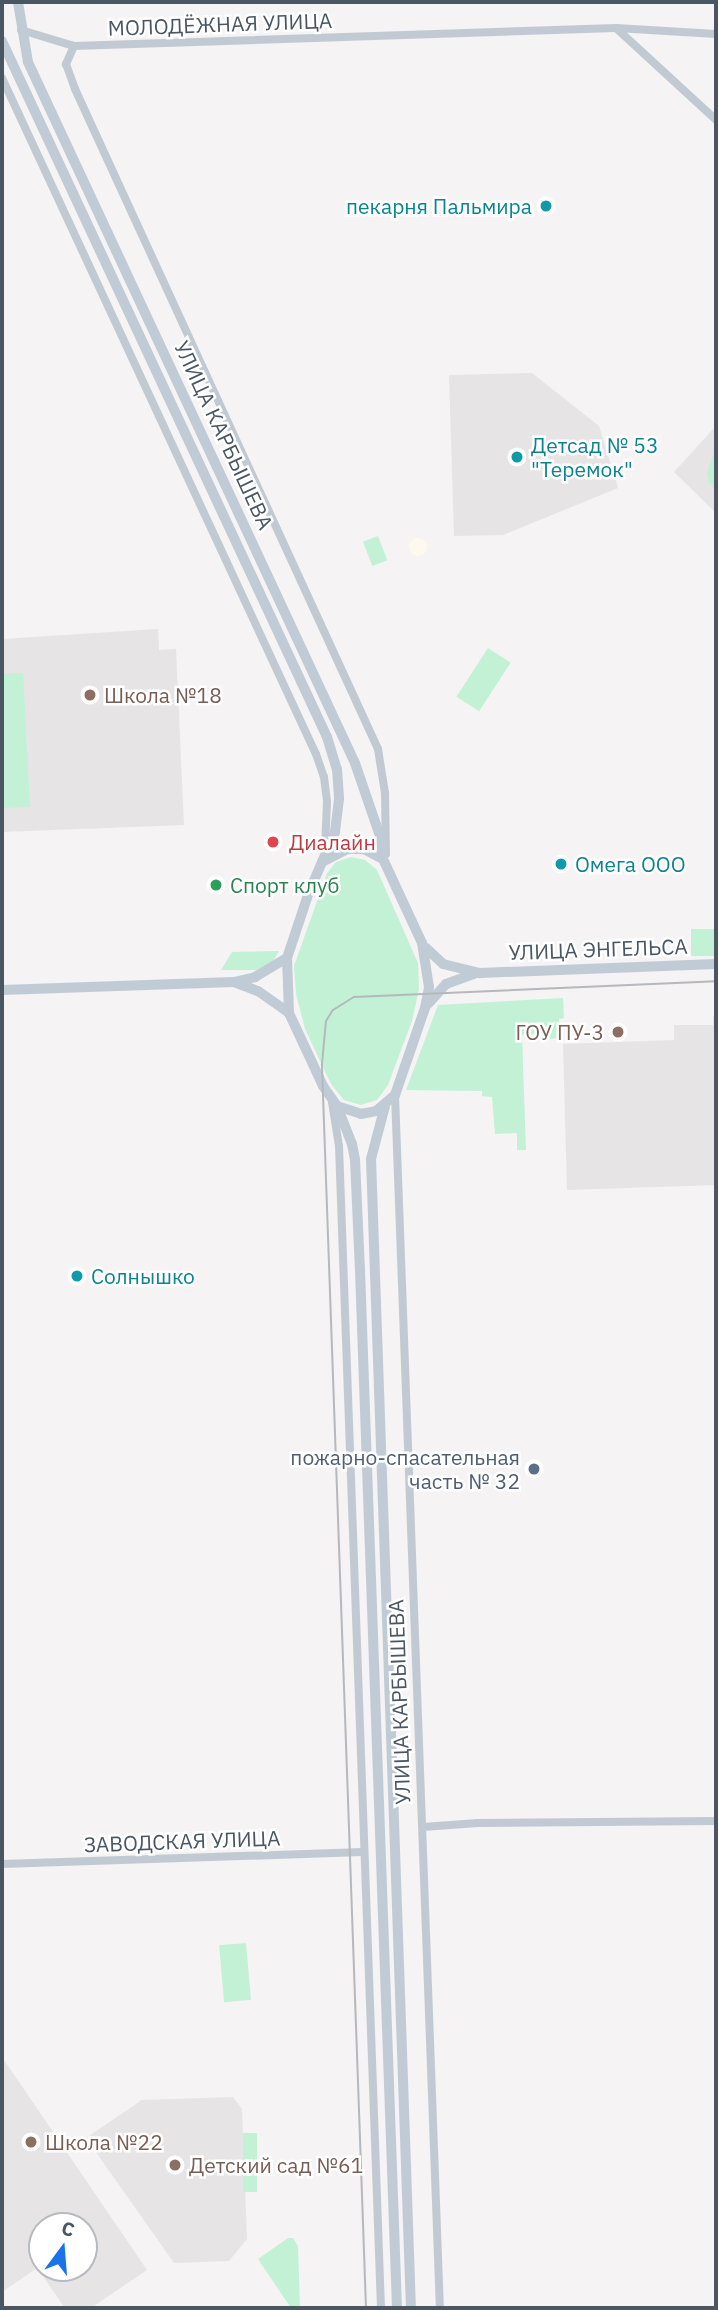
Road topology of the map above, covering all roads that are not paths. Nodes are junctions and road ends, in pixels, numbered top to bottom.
1 (18, 2) edge
2 (616, 28) junction
3 (21, 30) junction
4 (716, 34) edge
5 (2, 40) edge
6 (74, 46) junction
7 (2, 78) edge
8 (716, 120) edge
9 (322, 862) junction
10 (384, 862) junction
11 (422, 943) junction
12 (287, 958) junction
13 (716, 964) edge
14 (480, 973) junction
15 (234, 982) junction
16 (2, 990) edge
17 (425, 1008) junction
18 (289, 1013) junction
19 (395, 1095) junction
20 (334, 1102) junction
21 (385, 1106) junction
22 (716, 1821) edge
23 (423, 1827) junction
24 (363, 1852) junction
25 (2, 1864) edge
26 (380, 2308) edge
27 (397, 2308) edge
28 (411, 2308) edge
29 (440, 2308) edge

1 - 3 street, УЛИЦА КАРБЫШЕВА
2 - 4 street, МОЛОДЁЖНАЯ УЛИЦА
2 - 6 street, МОЛОДЁЖНАЯ УЛИЦА
2 - 8 street
3 - 5 street
3 - 6 street, МОЛОДЁЖНАЯ УЛИЦА
3 - 10 street, УЛИЦА КАРБЫШЕВА
5 - 9 street, УЛИЦА КАРБЫШЕВА
6 - 10 street, УЛИЦА КАРБЫШЕВА
7 - 9 street, УЛИЦА КАРБЫШЕВА
9 - 10 street
9 - 12 street, УЛИЦА КАРБЫШЕВА
10 - 11 street, УЛИЦА КАРБЫШЕВА
11 - 14 street, УЛИЦА ЭНГЕЛЬСА
11 - 17 street, УЛИЦА КАРБЫШЕВА
12 - 15 street
12 - 18 street, УЛИЦА КАРБЫШЕВА
13 - 14 street, УЛИЦА ЭНГЕЛЬСА
14 - 17 street, УЛИЦА ЭНГЕЛЬСА
15 - 16 street
15 - 18 street
17 - 19 street, УЛИЦА КАРБЫШЕВА
18 - 20 street, УЛИЦА КАРБЫШЕВА
19 - 21 street, УЛИЦА КАРБЫШЕВА
19 - 23 street, УЛИЦА КАРБЫШЕВА
20 - 21 street
20 - 24 street, УЛИЦА КАРБЫШЕВА
20 - 27 street, УЛИЦА КАРБЫШЕВА
21 - 28 street, УЛИЦА КАРБЫШЕВА
22 - 23 street
23 - 29 street, УЛИЦА КАРБЫШЕВА
24 - 25 street, ЗАВОДСКАЯ УЛИЦА
24 - 26 street, УЛИЦА КАРБЫШЕВА

